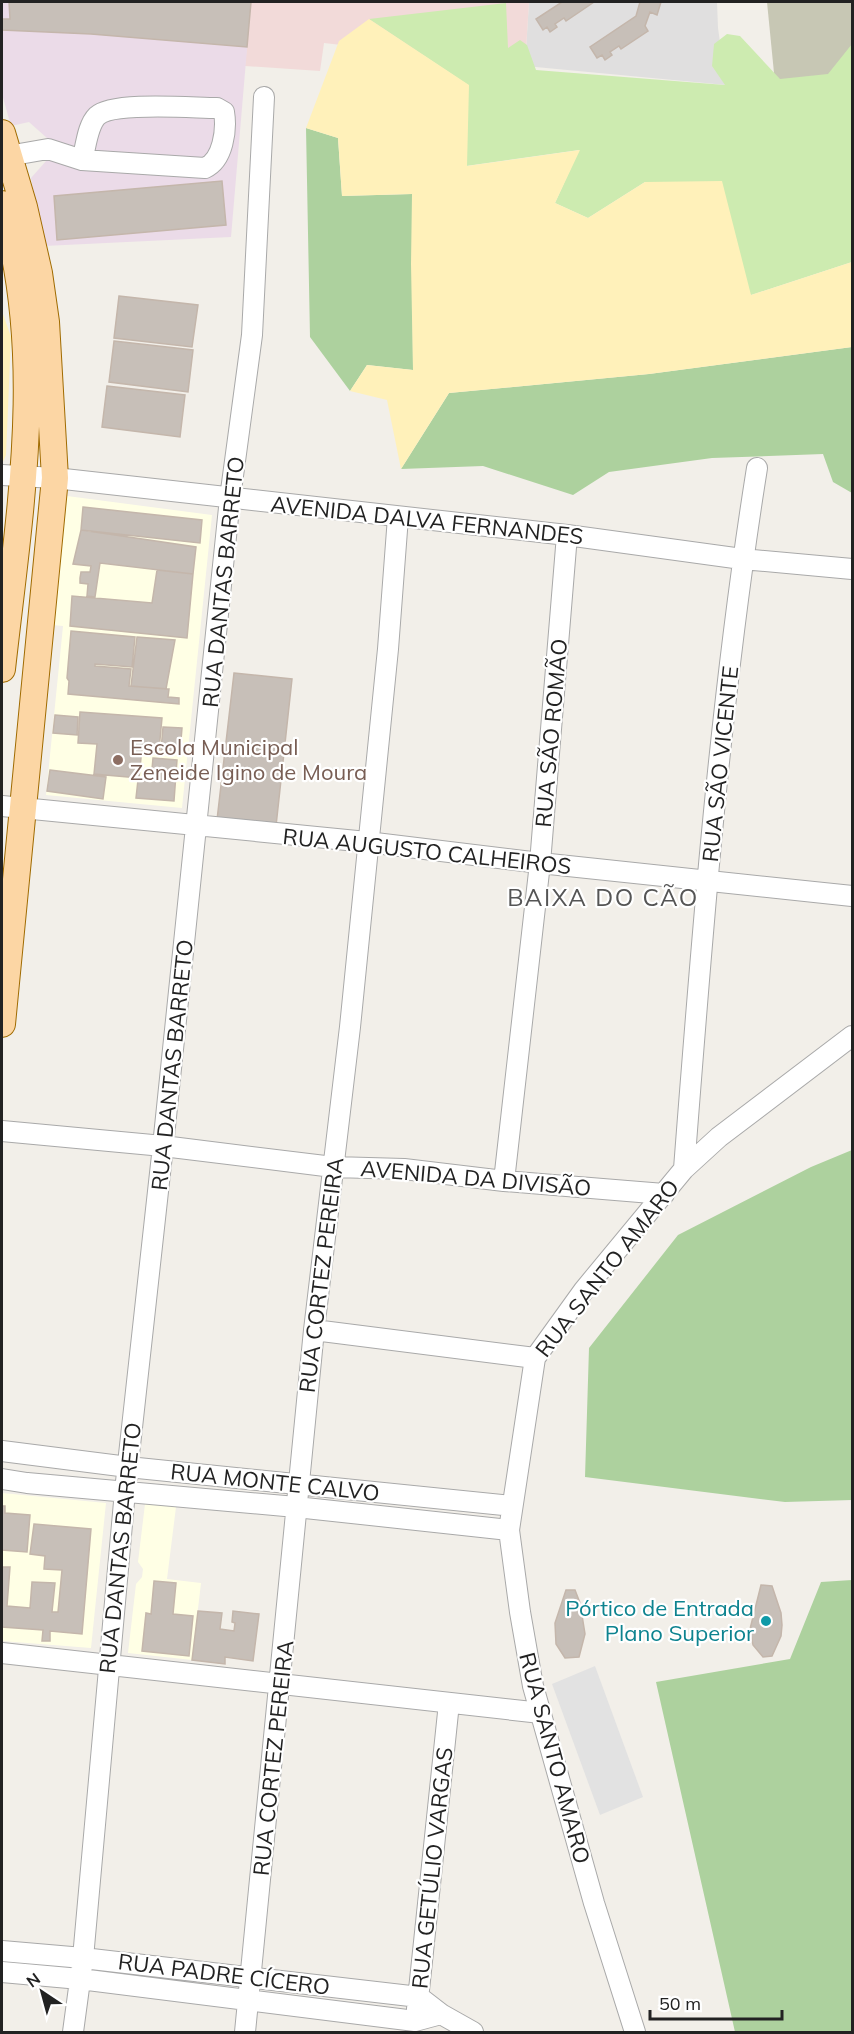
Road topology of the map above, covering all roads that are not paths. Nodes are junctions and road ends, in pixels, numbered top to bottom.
1 (264, 97) dead end
2 (4, 149) edge
3 (82, 160) junction
4 (8, 209) edge
5 (757, 468) dead end
6 (13, 476) edge
7 (55, 478) junction
8 (230, 498) junction
9 (398, 517) junction
10 (567, 535) junction
11 (742, 559) junction
12 (852, 569) edge
13 (2, 669) edge
14 (12, 808) edge
15 (197, 826) junction
16 (367, 842) junction
17 (540, 864) junction
18 (707, 881) junction
19 (852, 896) edge
20 (2, 1024) edge
21 (852, 1036) edge
22 (2, 1131) edge
23 (163, 1146) junction
24 (333, 1167) junction
25 (684, 1169) junction
26 (504, 1181) junction
27 (664, 1194) junction
28 (314, 1330) junction
29 (534, 1358) junction
30 (2, 1451) edge
31 (128, 1467) junction
32 (2, 1479) edge
33 (298, 1484) junction
34 (125, 1491) junction
35 (512, 1506) junction
36 (296, 1507) junction
37 (509, 1530) junction
38 (2, 1653) edge
39 (108, 1666) junction
40 (280, 1683) junction
41 (449, 1703) junction
42 (541, 1713) junction
43 (2, 1951) edge
44 (83, 1958) junction
45 (2, 1972) edge
46 (251, 1977) junction
47 (80, 1979) junction
48 (419, 1997) junction
49 (248, 2001) junction
50 (441, 2014) junction
51 (414, 2027) edge
52 (73, 2032) edge
53 (245, 2032) edge
54 (473, 2032) edge
55 (635, 2032) edge

1 - 8 street, RUA DANTAS BARRETO
2 - 3 street
2 - 4 main road
3 - 3 street
4 - 6 main road
4 - 7 main road
5 - 11 street, RUA SÃO VICENTE
6 - 7 street, AVENIDA DALVA FERNANDES
6 - 13 main road
7 - 8 street, AVENIDA DALVA FERNANDES
7 - 14 main road
8 - 9 street, AVENIDA DALVA FERNANDES
8 - 15 street, RUA DANTAS BARRETO
9 - 10 street, AVENIDA DALVA FERNANDES
9 - 16 street, RUA CORTEZ PEREIRA
10 - 11 street, AVENIDA DALVA FERNANDES
10 - 17 street, RUA SÃO ROMÃO
11 - 12 street, AVENIDA DALVA FERNANDES
11 - 18 street, RUA SÃO VICENTE
14 - 15 street, RUA AUGUSTO CALHEIROS
14 - 20 main road
15 - 16 street, RUA AUGUSTO CALHEIROS
15 - 23 street, RUA DANTAS BARRETO
16 - 17 street, RUA AUGUSTO CALHEIROS
16 - 24 street, RUA CORTEZ PEREIRA
17 - 18 street, RUA AUGUSTO CALHEIROS
17 - 26 street, RUA SÃO ROMÃO
18 - 19 street, RUA AUGUSTO CALHEIROS
18 - 25 street, RUA SÃO VICENTE
21 - 25 street, RUA SANTO AMARO
22 - 23 street, AVENIDA DA DIVISÃO
23 - 24 street, AVENIDA DA DIVISÃO
23 - 31 street, RUA DANTAS BARRETO
24 - 26 street, AVENIDA DA DIVISÃO
24 - 28 street, RUA CORTEZ PEREIRA
25 - 27 street, RUA SANTO AMARO
26 - 27 street, AVENIDA DA DIVISÃO
27 - 29 street, RUA SANTO AMARO
28 - 29 street
28 - 33 street, RUA CORTEZ PEREIRA
29 - 35 street, RUA SANTO AMARO
30 - 31 street, RUA MONTE CALVO
31 - 33 street, RUA MONTE CALVO
31 - 34 street, RUA DANTAS BARRETO
32 - 34 street, RUA MONTE CALVO
33 - 35 street, RUA MONTE CALVO
33 - 36 street, RUA CORTEZ PEREIRA
34 - 36 street, RUA MONTE CALVO
34 - 39 street, RUA DANTAS BARRETO
35 - 37 street, RUA SANTO AMARO
36 - 37 street, RUA MONTE CALVO
36 - 40 street, RUA CORTEZ PEREIRA
37 - 42 street, RUA SANTO AMARO
38 - 39 street
39 - 40 street
39 - 44 street, RUA DANTAS BARRETO
40 - 41 street
40 - 46 street, RUA CORTEZ PEREIRA
41 - 42 street
41 - 48 street, RUA GETÚLIO VARGAS
42 - 55 street, RUA SANTO AMARO
43 - 44 street, RUA PADRE CÍCERO
44 - 46 street, RUA PADRE CÍCERO
44 - 47 street, RUA DANTAS BARRETO
45 - 47 street, RUA PADRE CÍCERO
46 - 48 street, RUA PADRE CÍCERO
46 - 49 street, RUA CORTEZ PEREIRA
47 - 49 street, RUA PADRE CÍCERO
47 - 52 street, RUA DANTAS BARRETO
48 - 50 street
48 - 51 street, RUA GETÚLIO VARGAS
49 - 51 street, RUA PADRE CÍCERO
49 - 53 street, RUA CORTEZ PEREIRA
50 - 51 street, RUA PADRE CÍCERO
50 - 54 street

